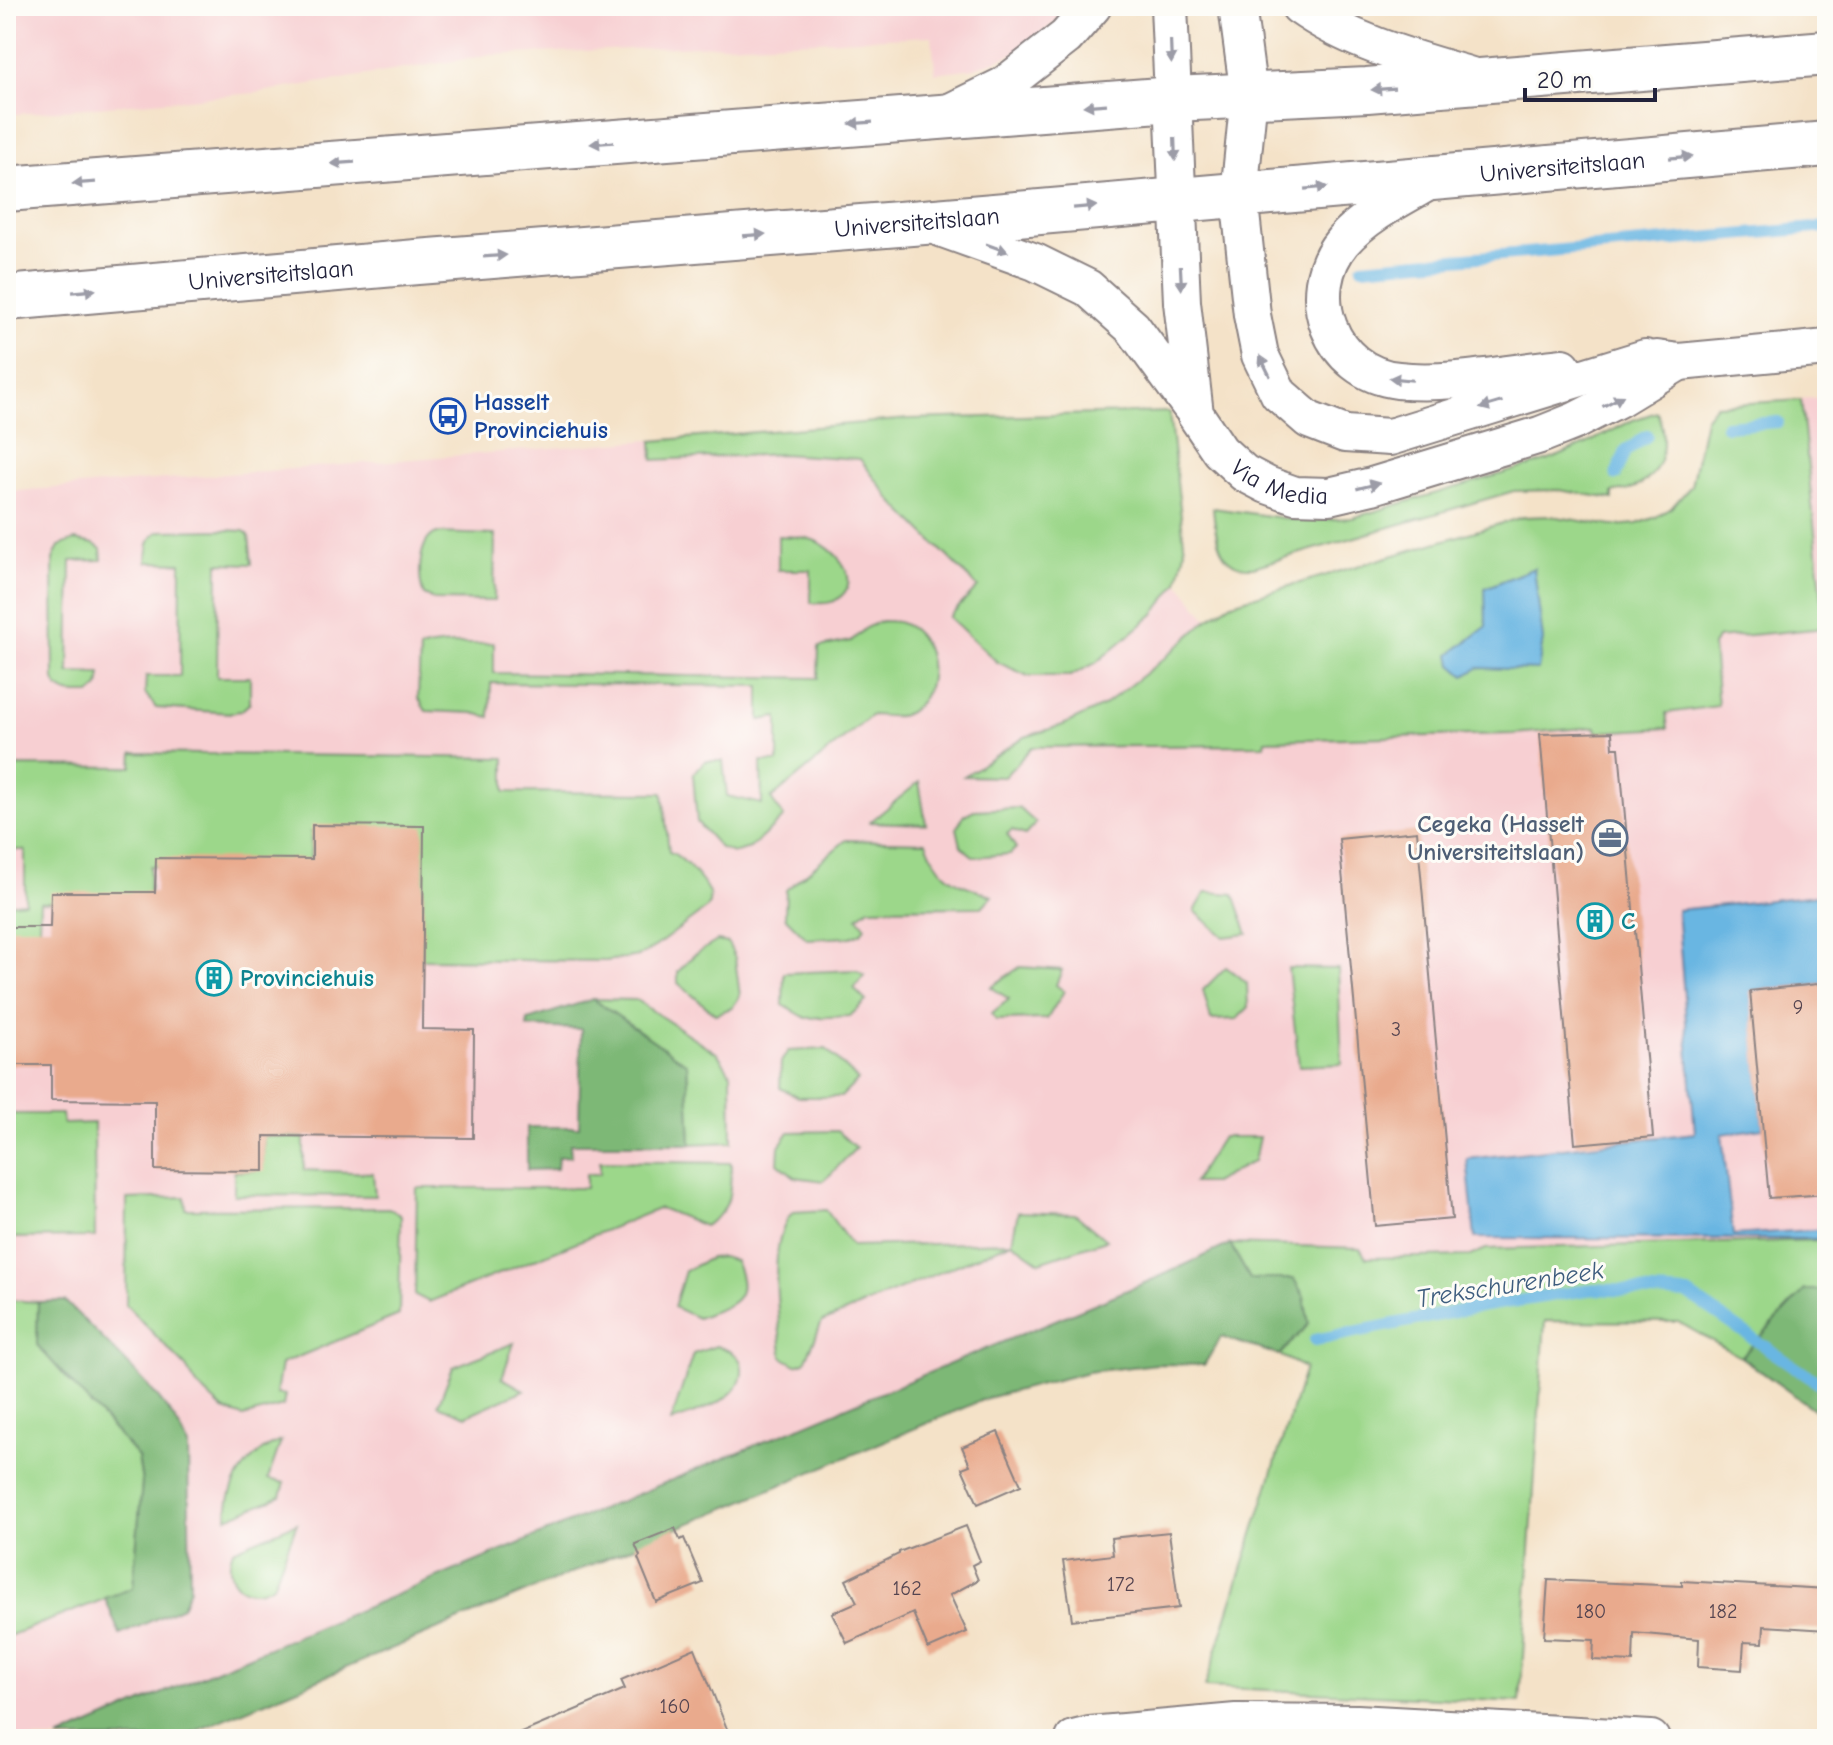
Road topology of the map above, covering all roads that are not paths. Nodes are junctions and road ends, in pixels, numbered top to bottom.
1 (1093, 6) edge
2 (1169, 6) edge
3 (1237, 6) edge
4 (1299, 6) edge
5 (1827, 53) edge
6 (1488, 81) junction
7 (1249, 95) junction
8 (1173, 99) junction
9 (939, 117) junction
10 (1827, 144) edge
11 (1436, 178) junction
12 (6, 189) edge
13 (1239, 195) junction
14 (1177, 200) junction
15 (924, 222) junction
16 (6, 298) edge
17 (1827, 348) edge
18 (1662, 360) junction
19 (1195, 414) junction
20 (1074, 1739) edge
21 (1651, 1739) edge

1 - 9 street
2 -> 8 street, Via Media
3 - 7 street, Via Media
4 - 6 street
5 - 6 highway
6 -> 7 highway
7 - 8 highway
7 - 13 street, Via Media
8 -> 9 highway
8 -> 14 street, Via Media
9 -> 12 highway
11 -> 10 highway, Universiteitslaan
13 -> 11 highway, Universiteitslaan
18 -> 11 street, Via Media
13 - 14 highway, Universiteitslaan
18 -> 13 street, Via Media
15 -> 14 highway, Universiteitslaan
14 -> 19 street, Via Media
16 -> 15 highway, Universiteitslaan
15 -> 19 street
17 - 18 street, Via Media
19 -> 18 street, Via Media
20 - 21 street

